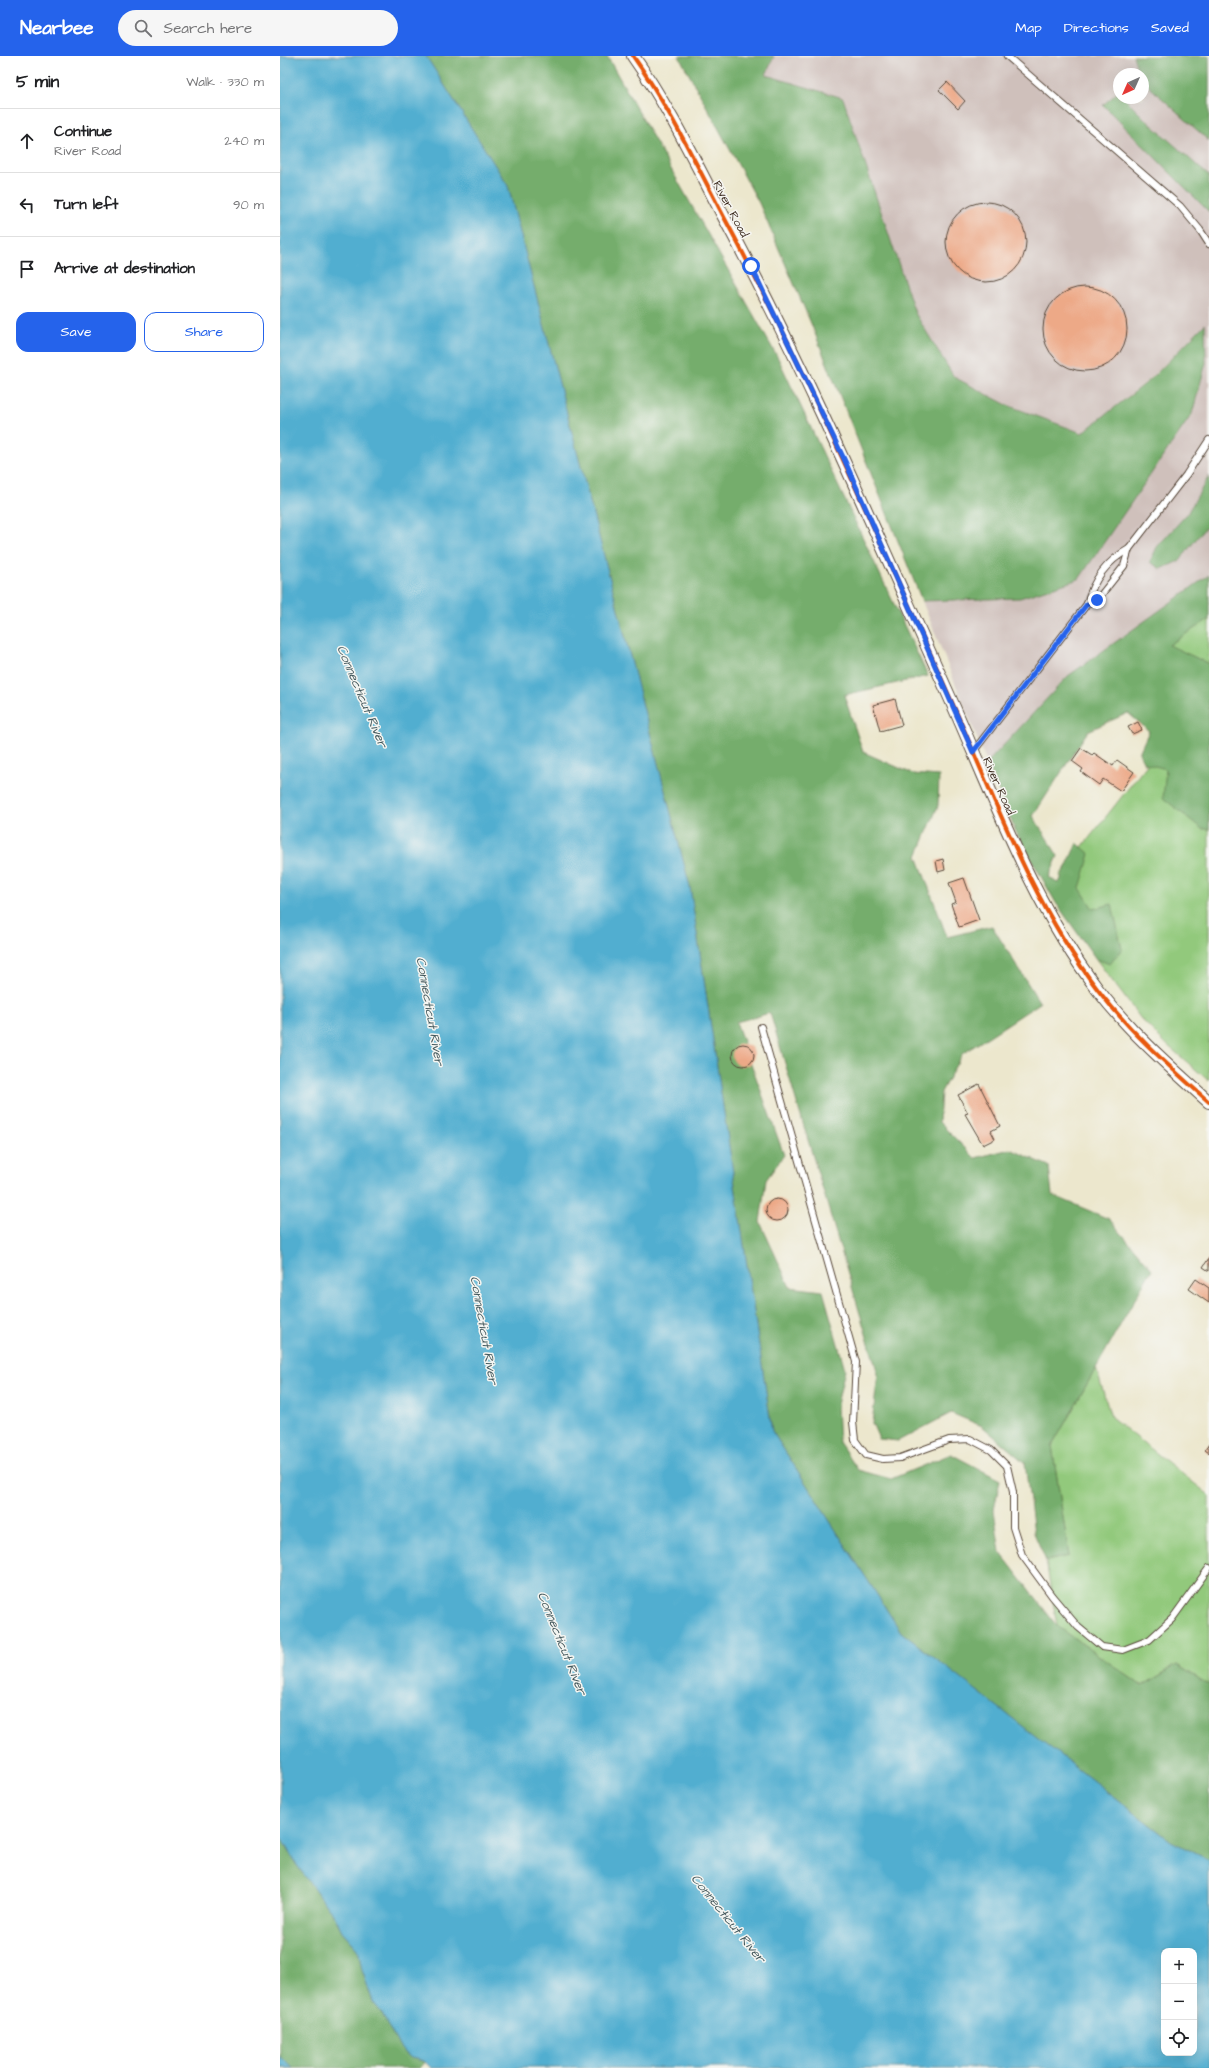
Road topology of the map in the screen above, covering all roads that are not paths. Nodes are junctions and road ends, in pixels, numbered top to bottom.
1 (633, 56) edge
2 (1007, 56) edge
3 (1209, 244) edge
4 (1209, 440) edge
5 (1129, 549) junction
6 (1087, 604) junction
7 (973, 752) junction
8 (761, 1027) dead end
9 (1209, 1102) edge
10 (1209, 1568) edge

1 - 7 street, River Road
2 - 3 lane
4 - 5 lane
5 - 6 lane
5 - 6 lane
6 - 7 lane
7 - 9 street, River Road
8 - 10 lane

